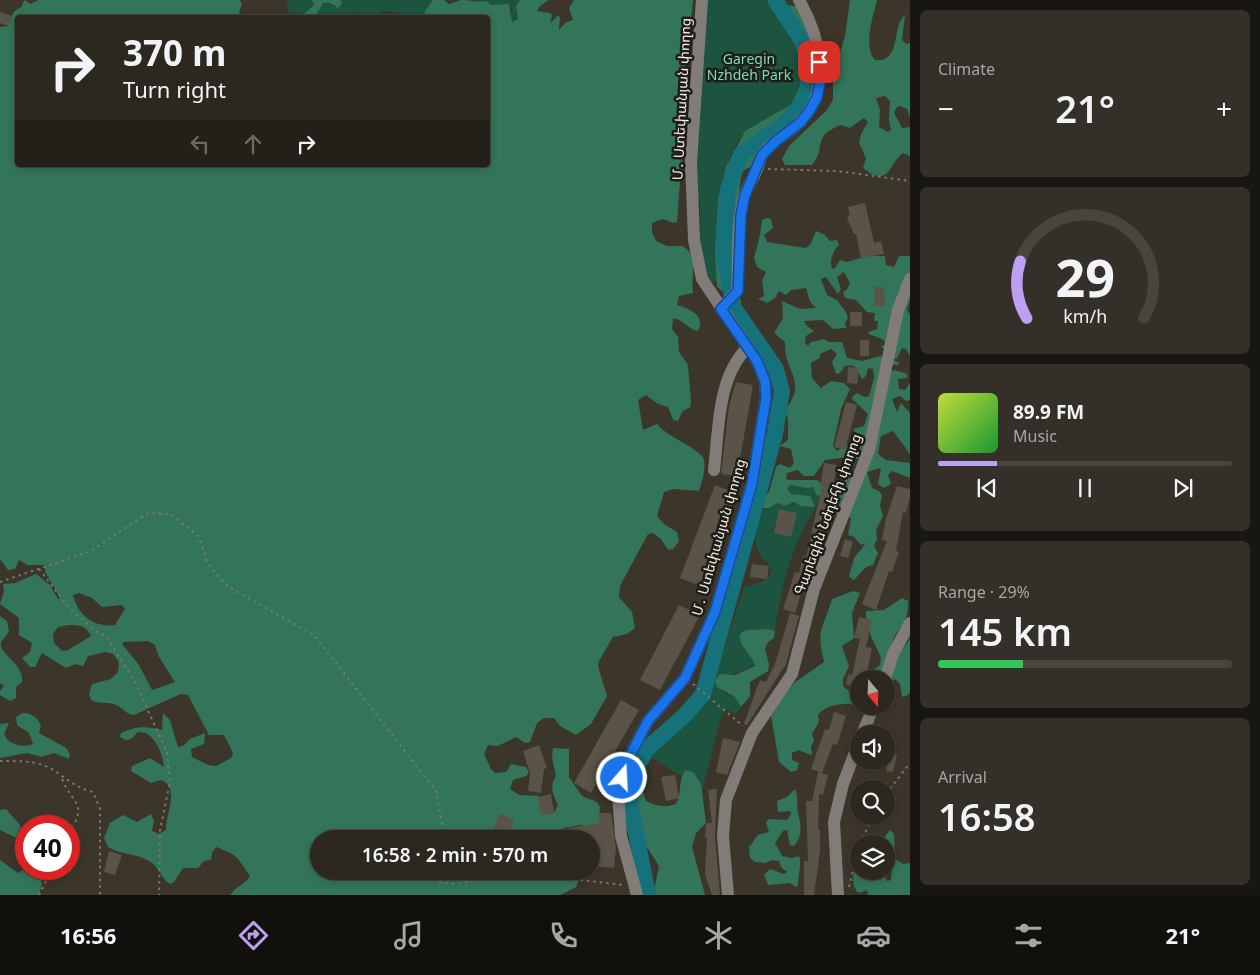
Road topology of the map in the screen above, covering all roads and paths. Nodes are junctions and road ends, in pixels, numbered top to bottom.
1 (702, 0) edge
2 (799, 0) edge
3 (757, 169) junction
4 (910, 180) edge
5 (910, 280) edge
6 (721, 309) junction
7 (748, 347) junction
8 (714, 470) dead end
9 (40, 569) junction
10 (0, 582) edge
11 (910, 623) edge
12 (888, 670) edge
13 (685, 678) junction
14 (740, 723) dead end
15 (0, 761) edge
16 (910, 763) edge
17 (850, 766) edge
18 (61, 776) junction
19 (895, 782) edge
20 (78, 815) edge
21 (443, 830) edge
22 (850, 873) edge
23 (46, 880) edge
24 (436, 880) edge
25 (480, 880) edge
26 (566, 880) edge
27 (636, 891) edge
28 (843, 894) edge
29 (39, 895) edge
30 (100, 895) edge
31 (159, 895) edge
32 (728, 895) edge

1 - 6 street, Մ․ Ստեփանյան փողոց
2 - 3 street
3 - 4 path
3 - 6 street
5 - 32 street, Գարեգին Նժդեհի փողոց
6 - 7 street, Մ․ Ստեփանյան փողոց
7 - 8 street
7 - 13 street, Մ․ Ստեփանյան փողոց
9 - 10 path
9 - 21 path
9 - 31 path
11 - 12 street
13 - 14 path
13 - 27 street, Մ․ Ստեփանյան փողոց
15 - 18 path
16 - 19 path
17 - 28 street
18 - 20 path
18 - 30 path
22 - 28 path
23 - 29 path
24 - 25 path
26 - 27 path

